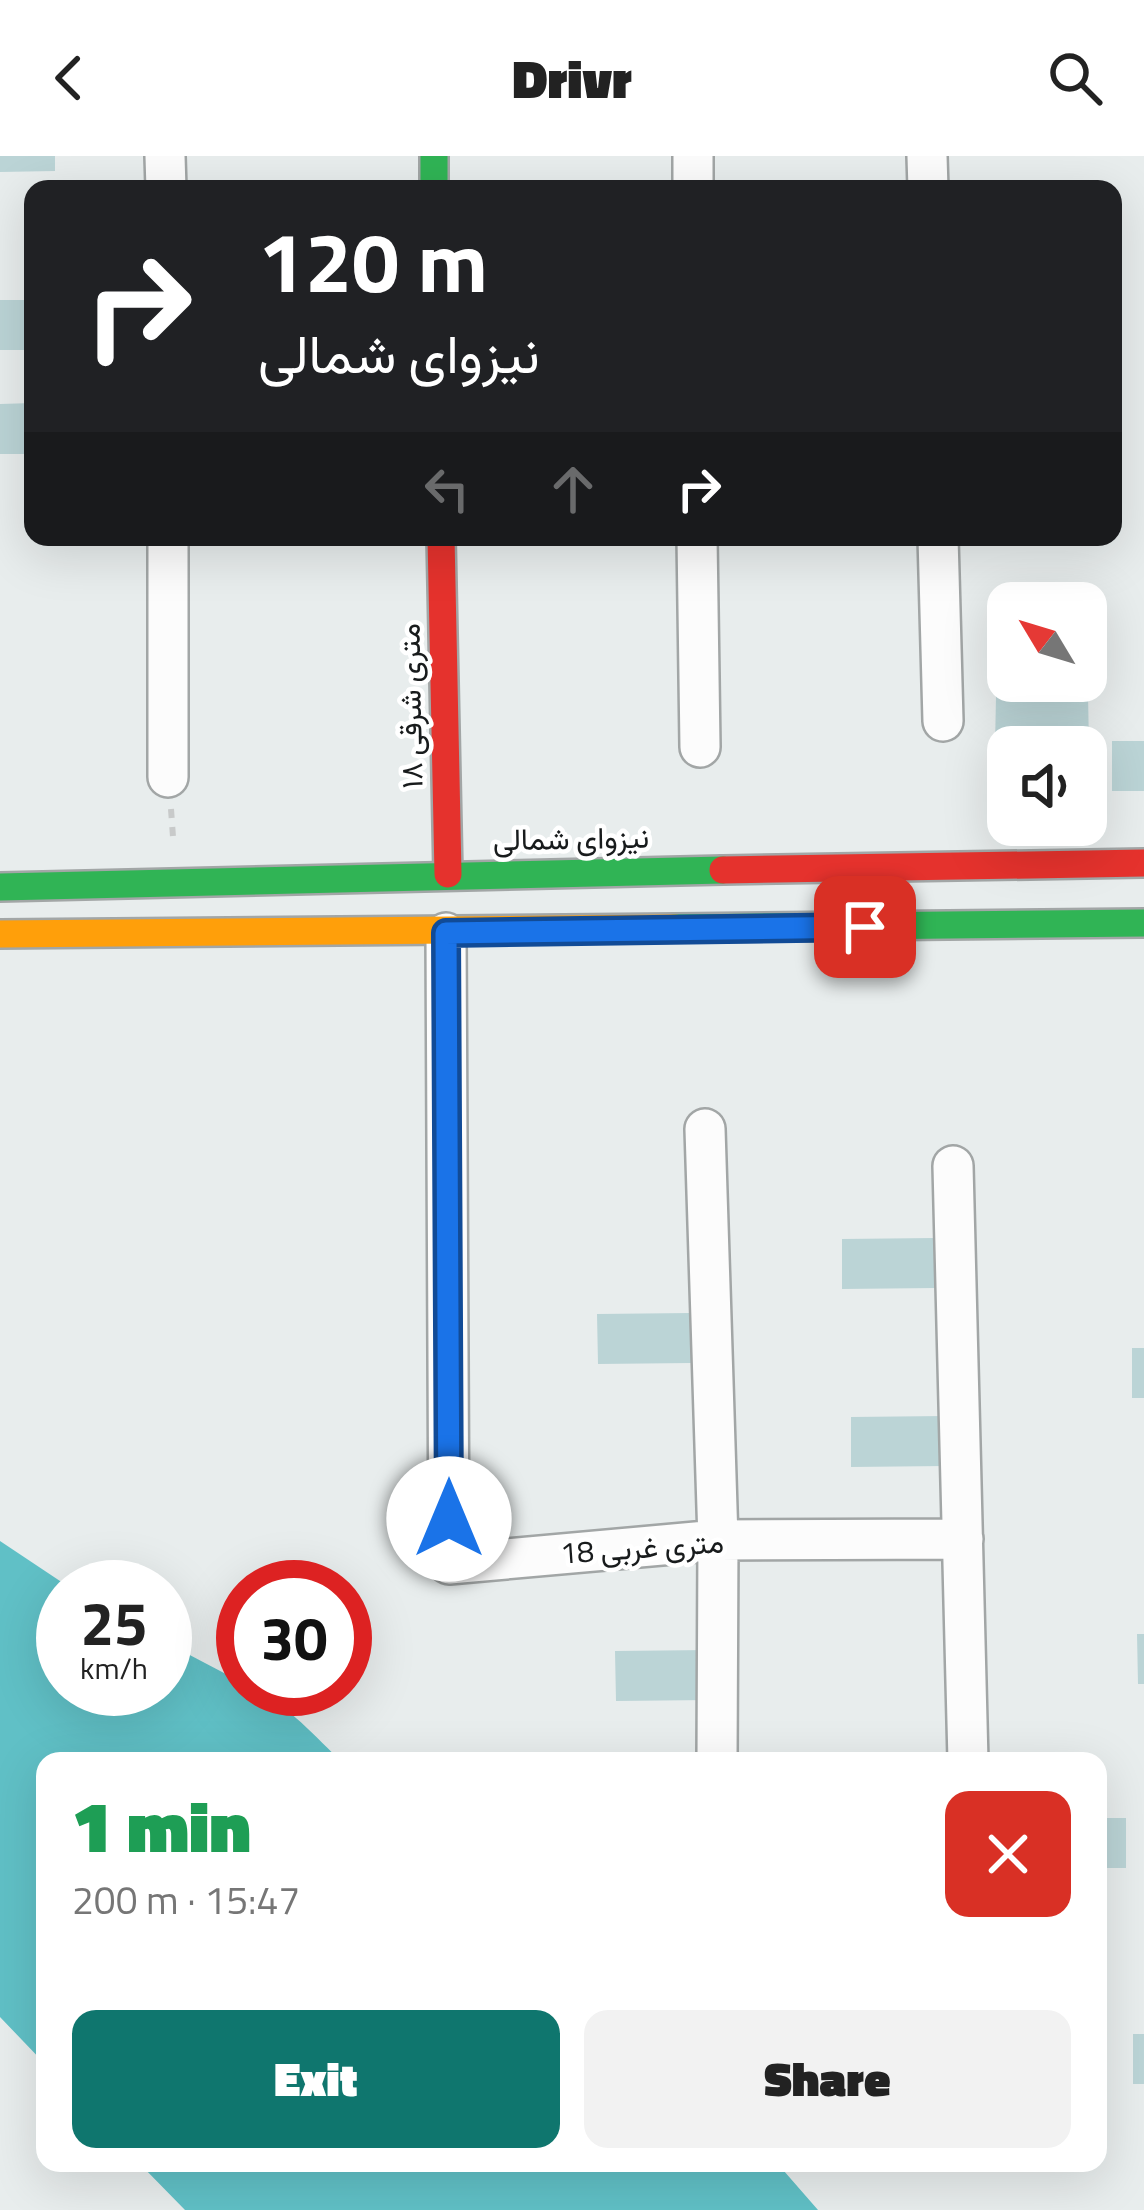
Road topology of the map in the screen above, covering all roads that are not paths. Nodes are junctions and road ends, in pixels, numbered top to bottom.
1 (168, 546) edge
2 (441, 546) edge
3 (698, 546) edge
4 (938, 546) edge
5 (944, 722) dead end
6 (700, 747) dead end
7 (168, 777) road end
8 (1144, 863) edge
9 (448, 874) junction
10 (0, 887) edge
11 (1144, 923) edge
12 (446, 933) junction
13 (0, 934) edge
14 (705, 1129) dead end
15 (952, 1166) dead end
16 (963, 1539) junction
17 (718, 1540) junction
18 (717, 1752) edge
19 (968, 1752) edge

1 - 7 street
2 - 9 street, ۱۸ متری شرقی
3 - 6 street
4 - 5 street
8 - 9 street, نیزوای شمالی
9 - 10 street, نیزوای شمالی
11 - 12 street
12 - 13 street
12 - 17 street, 18 متری غربی
14 - 17 street
15 - 16 street
16 - 17 street, 18 متری غربی
16 - 19 street
17 - 18 street

